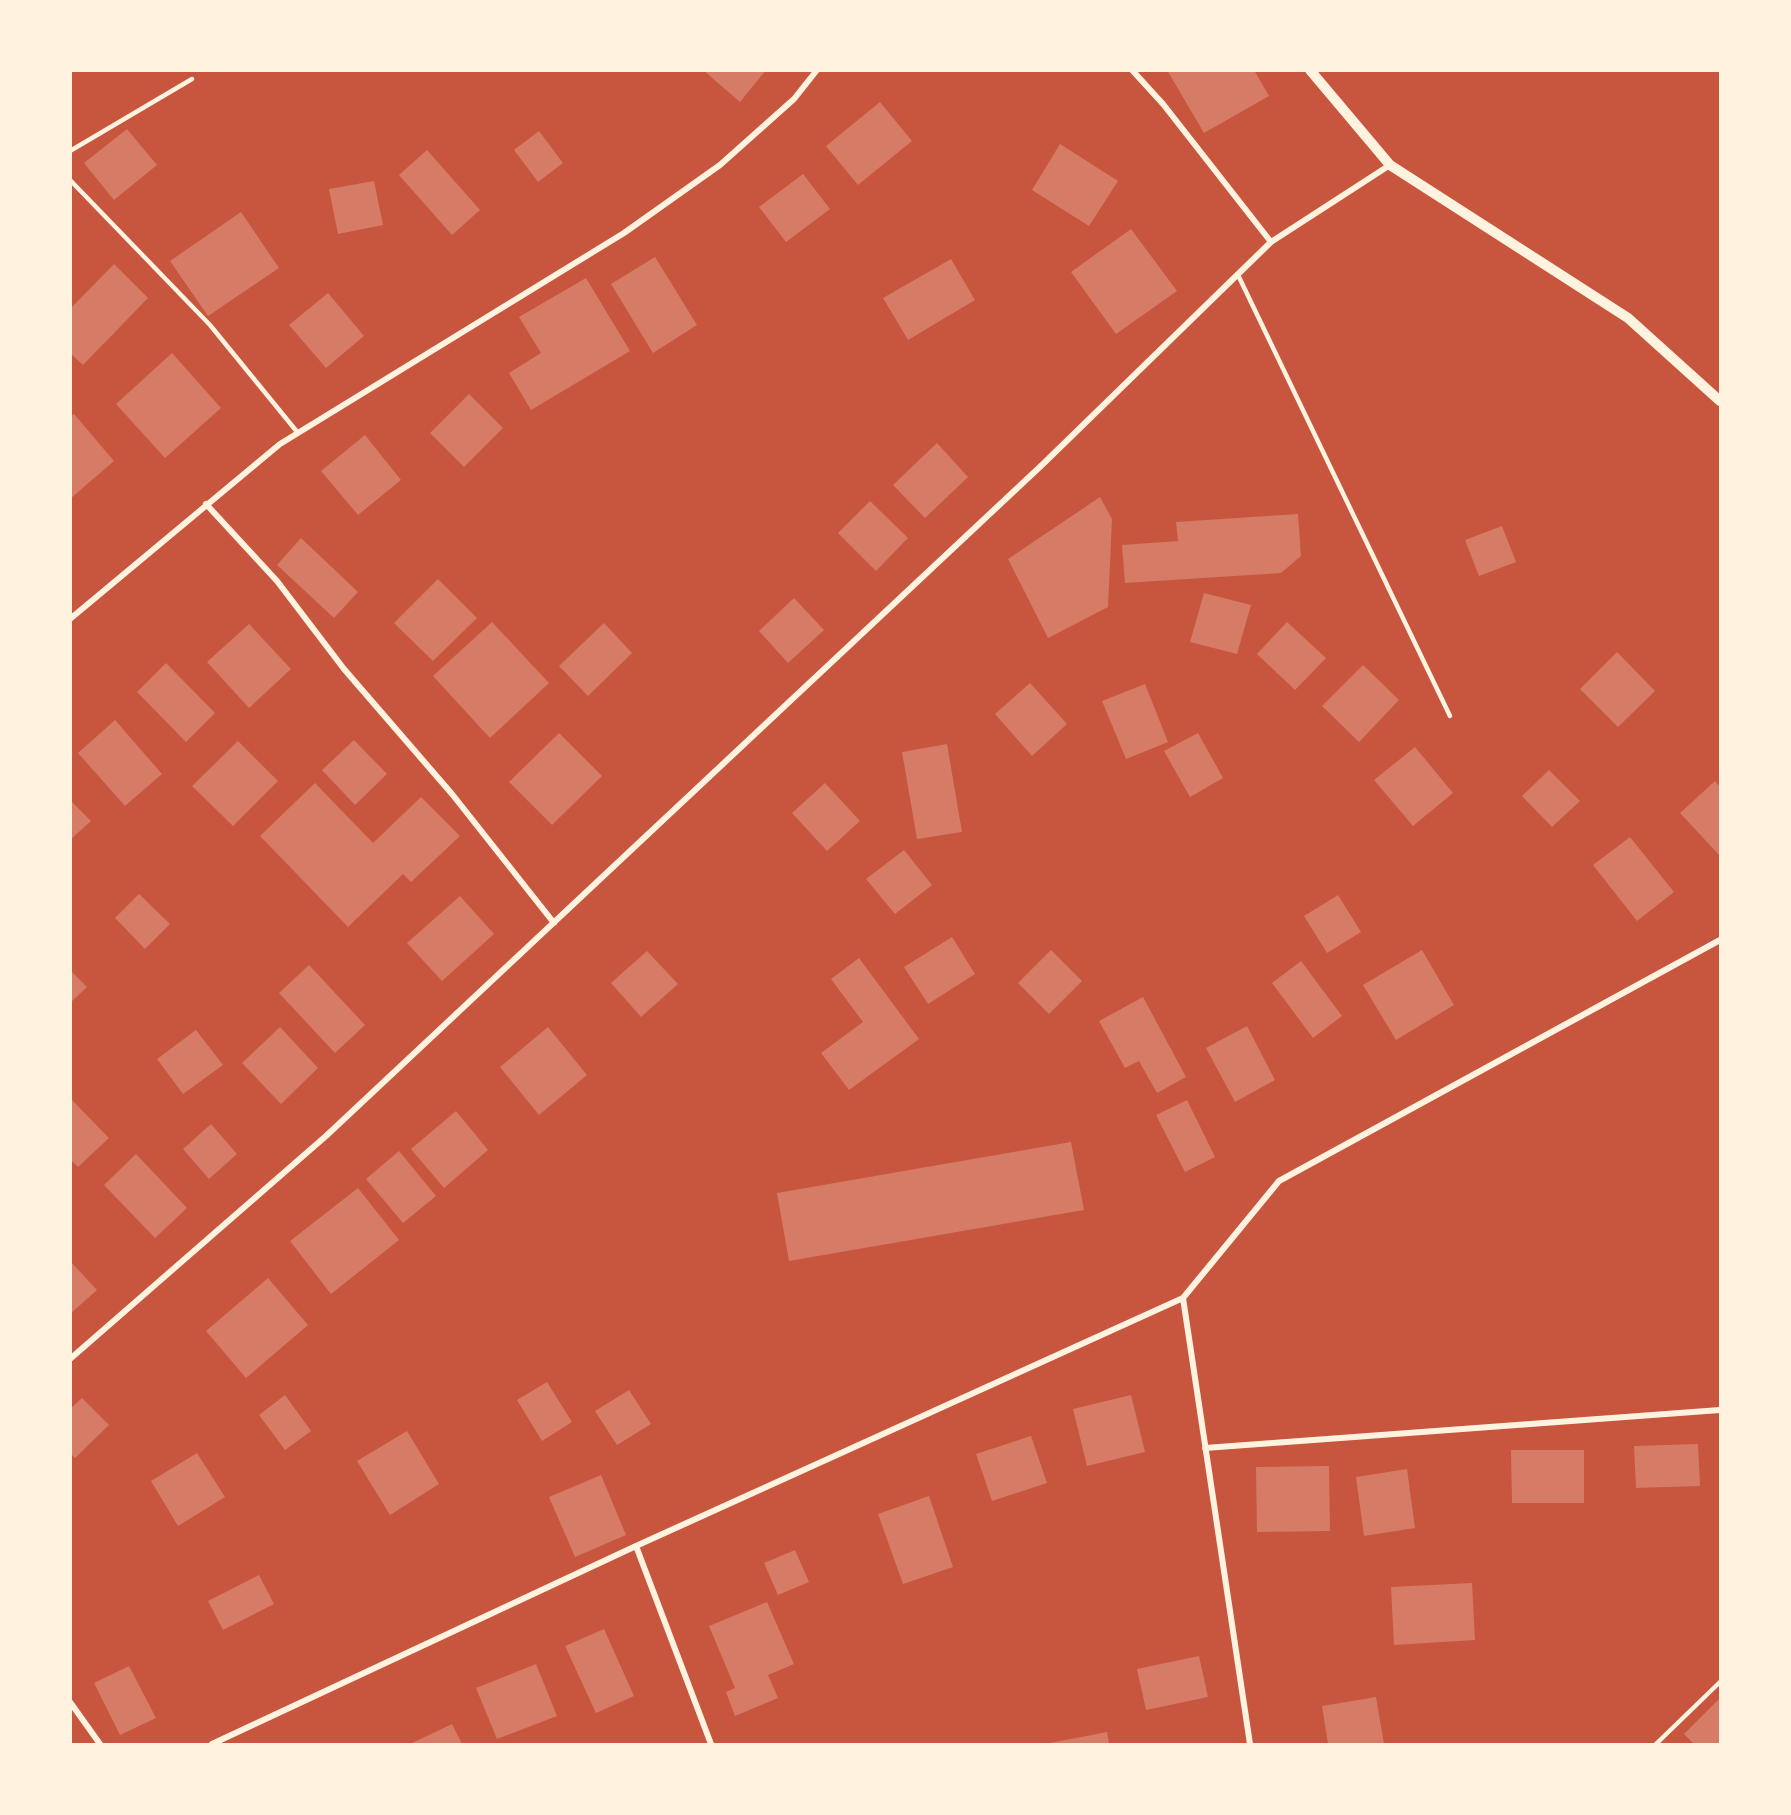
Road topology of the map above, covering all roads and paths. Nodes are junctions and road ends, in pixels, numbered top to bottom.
1 (817, 70) edge
2 (1132, 70) edge
3 (1310, 70) edge
4 (192, 79) dead end
5 (70, 151) edge
6 (1390, 165) junction
7 (70, 180) edge
8 (1271, 242) junction
9 (1238, 275) junction
10 (1720, 401) edge
11 (298, 433) junction
12 (206, 504) junction
13 (70, 619) edge
14 (1450, 716) dead end
15 (554, 923) junction
16 (1720, 944) edge
17 (1183, 1298) junction
18 (70, 1359) edge
19 (1720, 1410) edge
20 (1205, 1448) junction
21 (636, 1546) junction
22 (1720, 1682) edge
23 (70, 1702) edge
24 (100, 1744) edge
25 (212, 1744) edge
26 (711, 1744) edge
27 (1250, 1744) edge
28 (1656, 1744) edge

1 - 11 street
2 - 8 street
3 - 6 street
4 - 5 lane
6 - 8 street
6 - 10 street
7 - 11 lane
8 - 9 street
9 - 14 lane
9 - 15 street
11 - 12 street
12 - 13 street
12 - 15 street
15 - 18 street
16 - 17 street
17 - 20 street
17 - 21 street
19 - 20 street
20 - 27 street
21 - 25 street
21 - 26 street
22 - 28 lane
23 - 24 street

